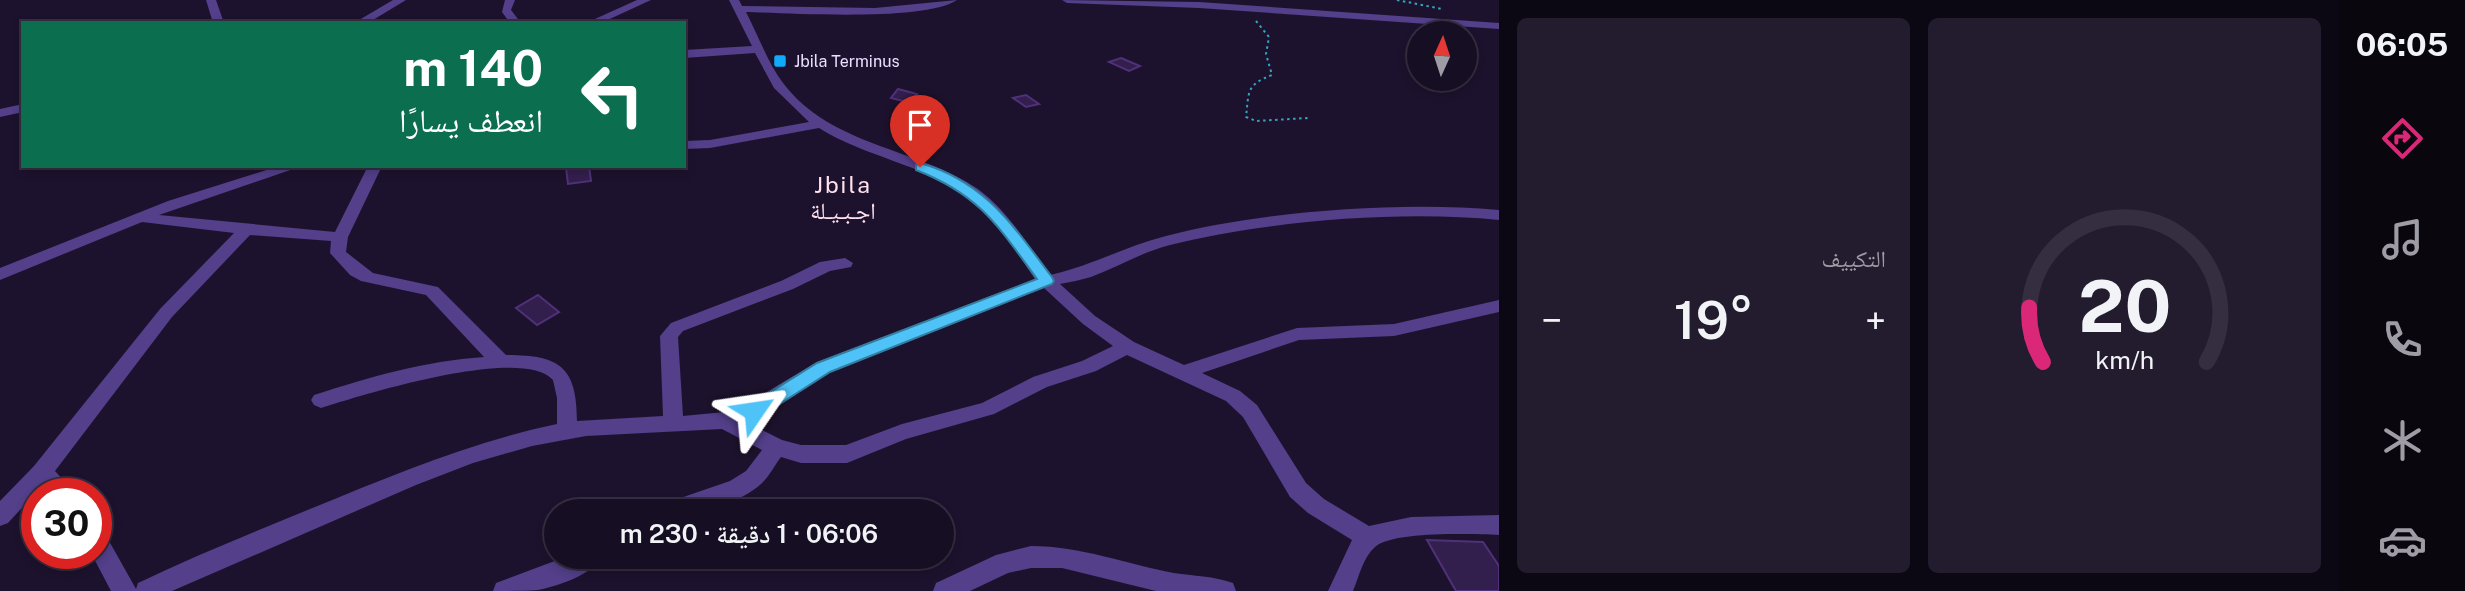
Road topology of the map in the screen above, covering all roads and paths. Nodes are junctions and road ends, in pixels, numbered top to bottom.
1 (211, 0) edge
2 (401, 0) edge
3 (510, 0) edge
4 (646, 0) edge
5 (952, 0) edge
6 (1067, 0) edge
7 (737, 4) edge
8 (1243, 9) junction
9 (218, 21) edge
10 (363, 21) edge
11 (514, 21) edge
12 (596, 21) edge
13 (1499, 26) edge
14 (760, 49) junction
15 (686, 54) edge
16 (21, 108) edge
17 (0, 113) edge
18 (1308, 118) dead end
19 (820, 124) junction
20 (686, 145) edge
21 (288, 168) edge
22 (374, 168) edge
23 (1499, 215) edge
24 (139, 217) junction
25 (246, 230) junction
26 (340, 237) junction
27 (845, 263) dead end
28 (0, 274) edge
29 (1046, 281) junction
30 (1499, 306) edge
31 (1127, 347) junction
32 (501, 362) junction
33 (1182, 373) junction
34 (321, 400) dead end
35 (724, 421) junction
36 (673, 422) junction
37 (567, 430) junction
38 (776, 446) junction
39 (42, 472) junction
40 (48, 478) edge
41 (706, 499) edge
42 (0, 516) edge
43 (1499, 525) edge
44 (1368, 538) junction
45 (112, 569) edge
46 (566, 569) edge
47 (1214, 590) edge
48 (124, 591) edge
49 (147, 591) edge
50 (505, 591) edge
51 (944, 591) edge
52 (1340, 591) edge

1 - 9 street
2 - 10 street
3 - 11 street
4 - 12 street
5 - 7 street
6 - 8 street
7 - 14 street
8 - 13 street
8 - 18 path
14 - 15 street
14 - 19 street
16 - 17 street
19 - 20 street
19 - 29 street
21 - 24 street
22 - 26 street
23 - 29 street
24 - 25 street
24 - 28 street
25 - 26 street
25 - 39 street
26 - 32 street
27 - 36 street
29 - 31 street
29 - 35 street
30 - 33 street
31 - 33 street
31 - 38 street
32 - 34 street
32 - 37 street
33 - 44 street
35 - 36 street
35 - 38 street
36 - 37 street
37 - 49 street
38 - 41 street
39 - 40 street
39 - 42 street
43 - 44 street
44 - 52 street
45 - 48 street
46 - 50 street
47 - 51 street

